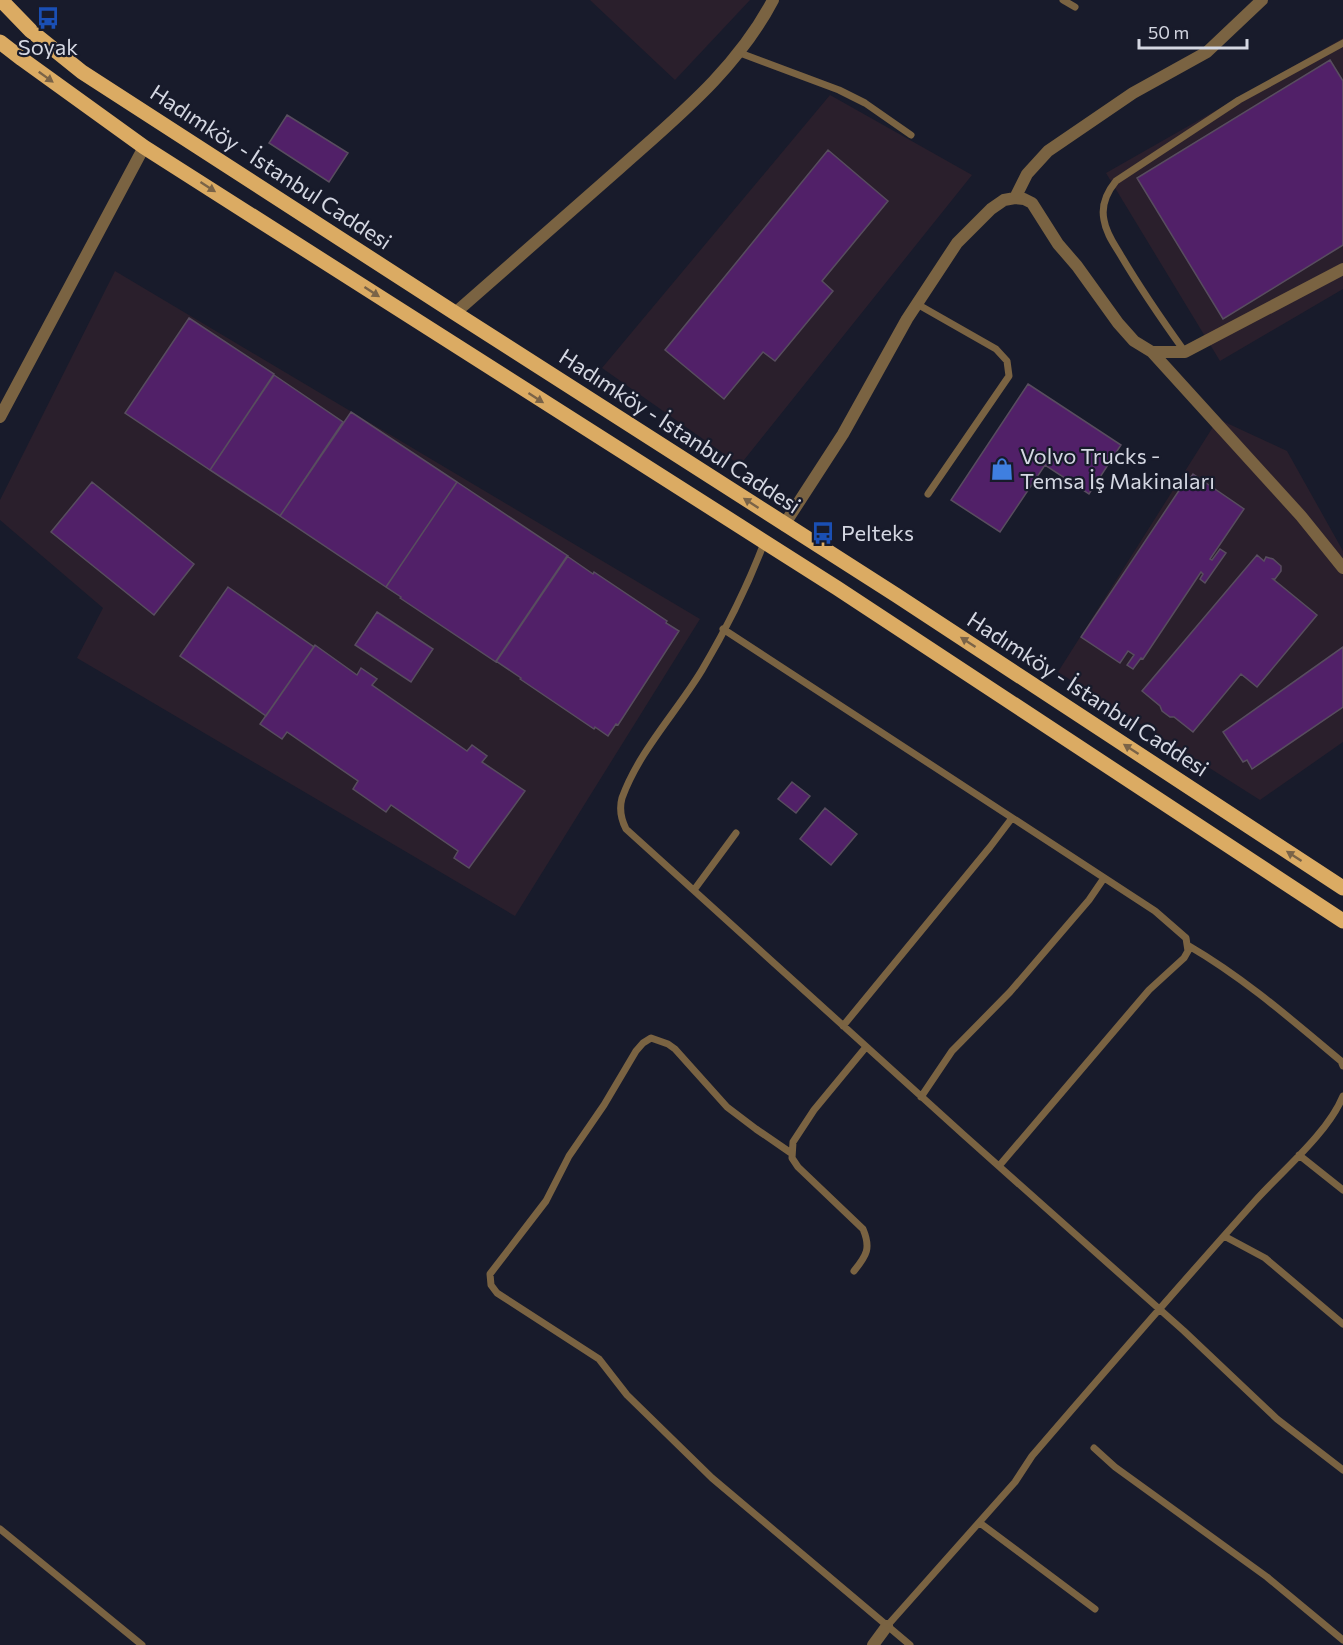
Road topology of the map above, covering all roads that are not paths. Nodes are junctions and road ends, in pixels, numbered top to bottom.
1 (1, 0) edge
2 (773, 0) edge
3 (1063, 0) edge
4 (1262, 0) edge
5 (1075, 7) dead end
6 (0, 42) edge
7 (1343, 43) edge
8 (740, 53) junction
9 (911, 135) dead end
10 (144, 147) junction
11 (1015, 198) junction
12 (1343, 269) edge
13 (917, 304) junction
14 (455, 313) junction
15 (1152, 352) junction
16 (1185, 352) junction
17 (0, 417) edge
18 (928, 494) dead end
19 (784, 525) junction
20 (764, 543) junction
21 (1343, 568) edge
22 (723, 630) junction
23 (1012, 818) junction
24 (736, 834) dead end
25 (1104, 878) junction
26 (1343, 888) edge
27 (694, 890) junction
28 (1343, 921) edge
29 (1189, 946) junction
30 (843, 1026) junction
31 (866, 1047) junction
32 (1343, 1066) edge
33 (1343, 1096) edge
34 (921, 1097) junction
35 (790, 1153) junction
36 (1299, 1155) junction
37 (999, 1166) junction
38 (1343, 1190) edge
39 (1224, 1236) junction
40 (854, 1271) dead end
41 (1159, 1309) junction
42 (1343, 1324) edge
43 (1094, 1448) dead end
44 (1343, 1470) edge
45 (980, 1523) junction
46 (0, 1529) edge
47 (1095, 1609) dead end
48 (887, 1626) junction
49 (1343, 1640) edge
50 (142, 1645) edge
51 (873, 1645) edge
52 (910, 1645) edge

1 - 14 main road, Hadımköy - İstanbul Caddesi
2 - 8 street
3 - 5 lane
4 - 11 street
6 -> 10 main road
7 - 16 lane
8 - 9 lane
8 - 14 street
10 - 17 street
10 -> 20 main road
11 - 13 street
11 - 15 street
12 - 16 street
13 - 18 lane
13 - 19 street
19 -> 14 main road, Hadımköy - İstanbul Caddesi
15 - 16 street
15 - 21 street
26 -> 19 main road, Hadımköy - İstanbul Caddesi
20 - 22 lane
20 - 28 main road
22 - 23 lane
22 - 27 lane
23 - 25 lane
23 - 30 lane
24 - 27 lane
25 - 29 lane
25 - 34 lane
27 - 30 lane
29 - 32 lane
29 - 37 lane
30 - 31 lane
31 - 34 lane
31 - 35 lane
33 - 36 lane
34 - 37 lane
35 - 40 lane
35 - 48 lane
36 - 38 lane
36 - 39 lane
37 - 41 lane
39 - 41 lane
39 - 42 lane
41 - 44 lane
41 - 45 lane
43 - 49 lane
45 - 47 lane
45 - 48 lane
46 - 50 lane
48 - 51 street
48 - 52 lane

